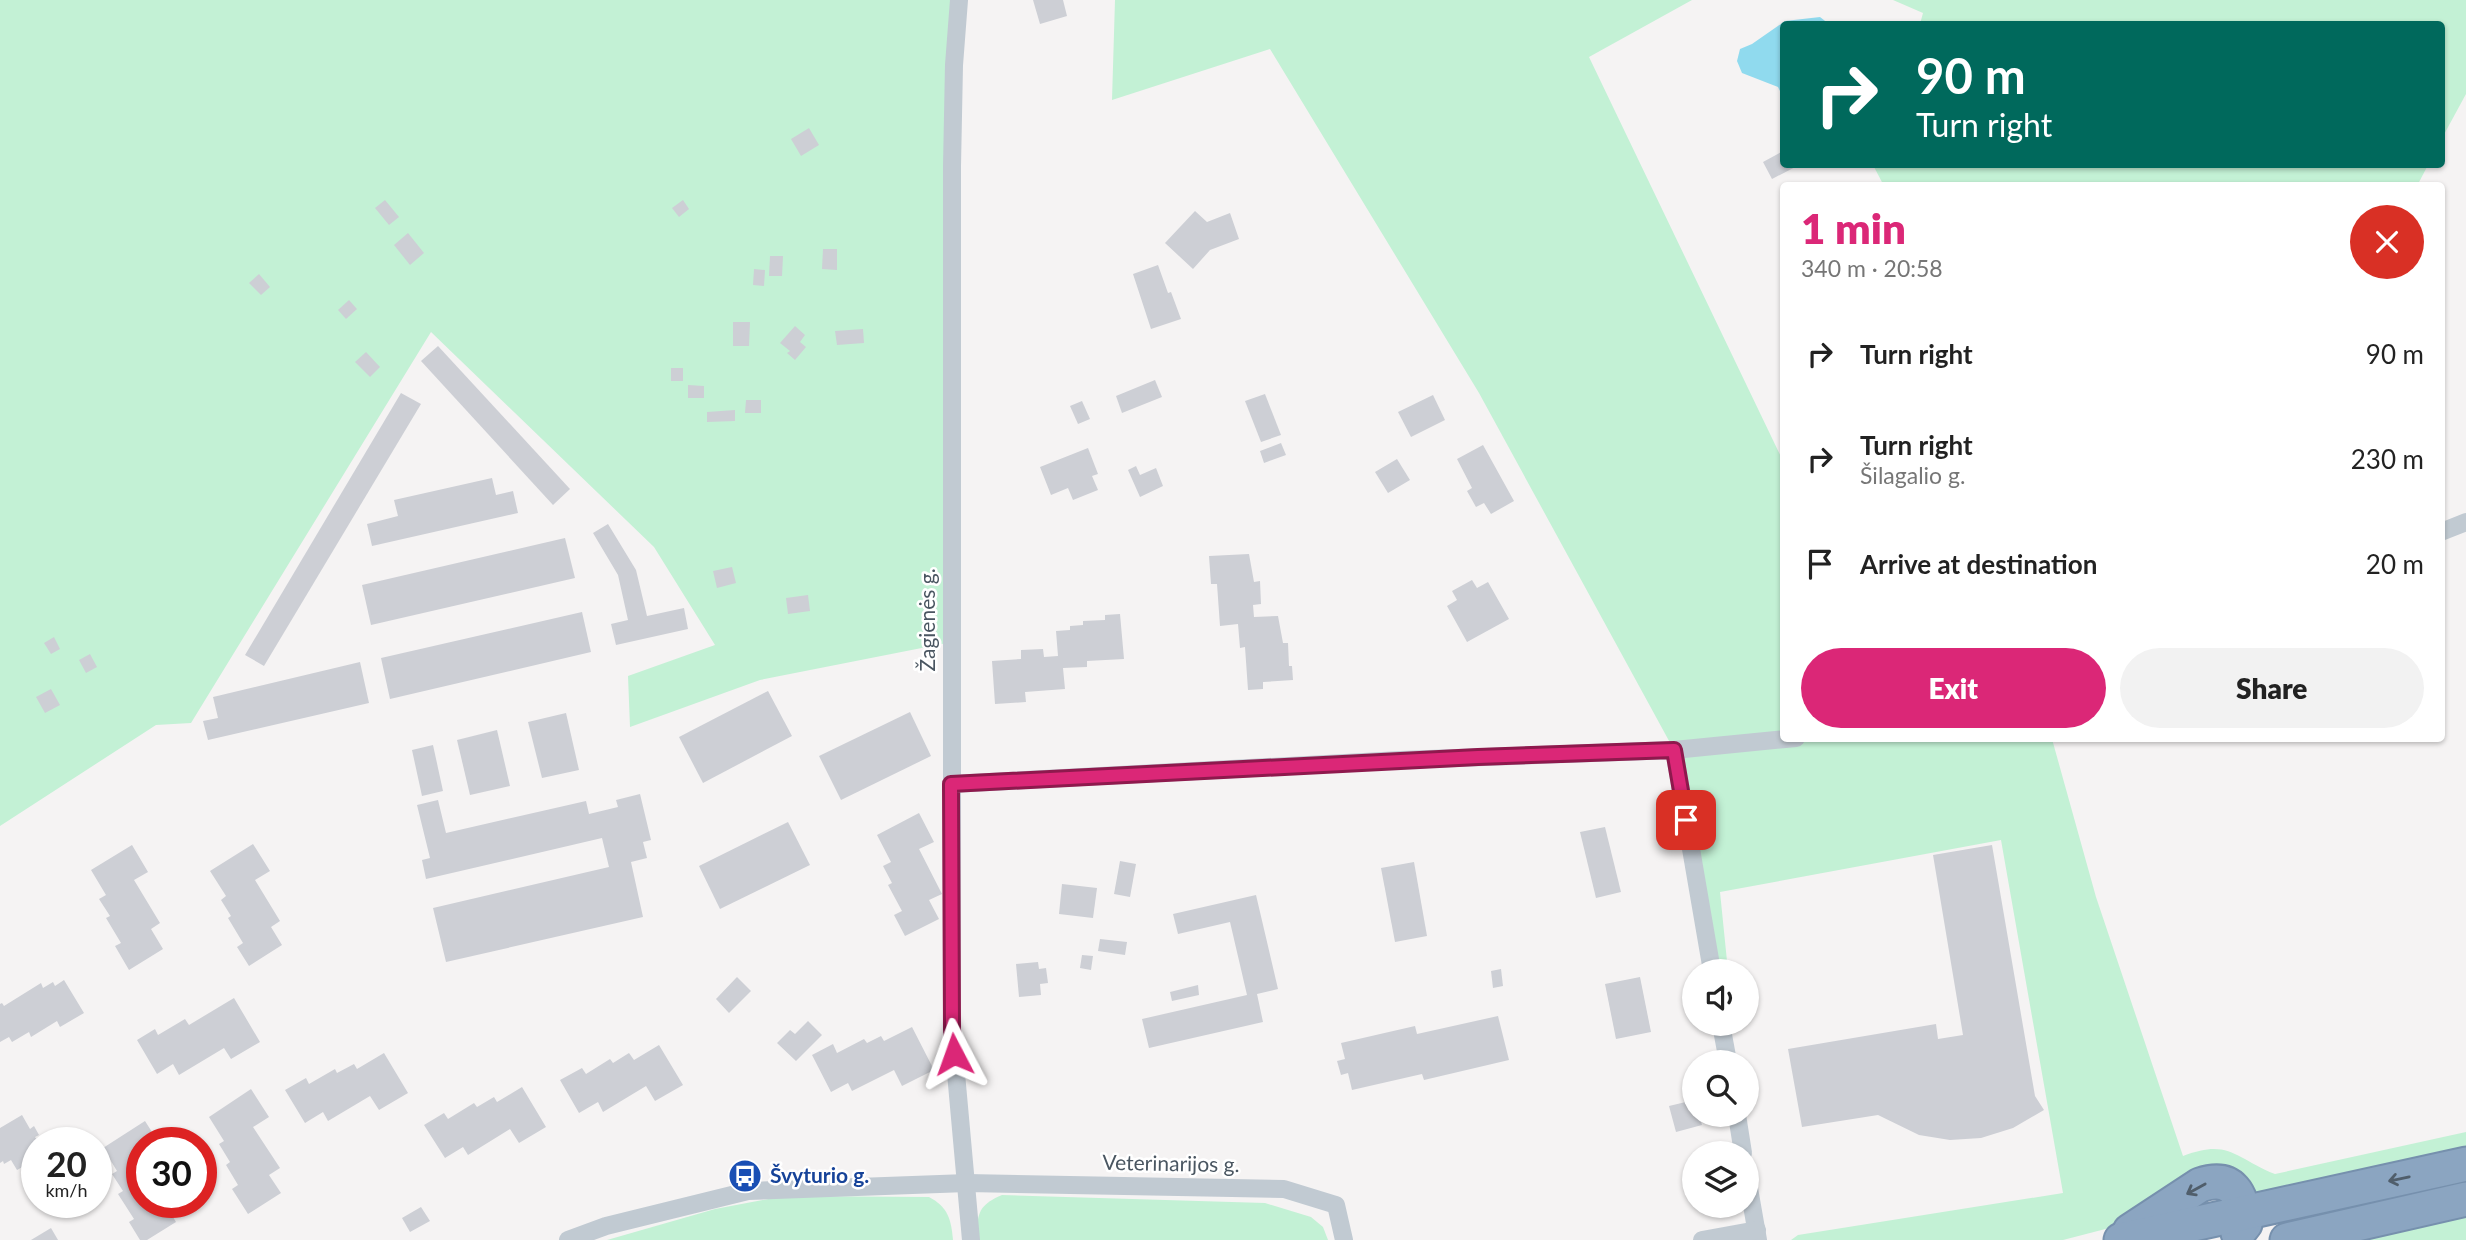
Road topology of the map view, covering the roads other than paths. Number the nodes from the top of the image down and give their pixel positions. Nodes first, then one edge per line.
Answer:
1 (959, 0) edge
2 (2466, 522) edge
3 (2445, 530) edge
4 (1780, 740) edge
5 (1674, 750) junction
6 (951, 784) junction
7 (1710, 959) edge
8 (2466, 1164) edge
9 (967, 1183) junction
10 (2466, 1199) edge
11 (2244, 1213) junction
12 (1757, 1235) edge
13 (568, 1240) edge
14 (971, 1240) edge
15 (1344, 1240) edge
16 (1702, 1240) edge
17 (2116, 1240) edge
18 (2121, 1240) edge
19 (2216, 1240) edge
20 (2287, 1240) edge

1 - 6 street, Žagienės g.
2 - 3 street
4 - 5 street
5 - 6 street
5 - 7 street
6 - 9 street, Žagienės g.
8 -> 11 highway
9 - 13 street
9 - 14 street, Žagienės g.
9 - 15 street, Veterinarijos g.
10 - 20 highway
11 -> 17 highway
11 - 18 highway
11 - 19 highway
12 - 16 street

